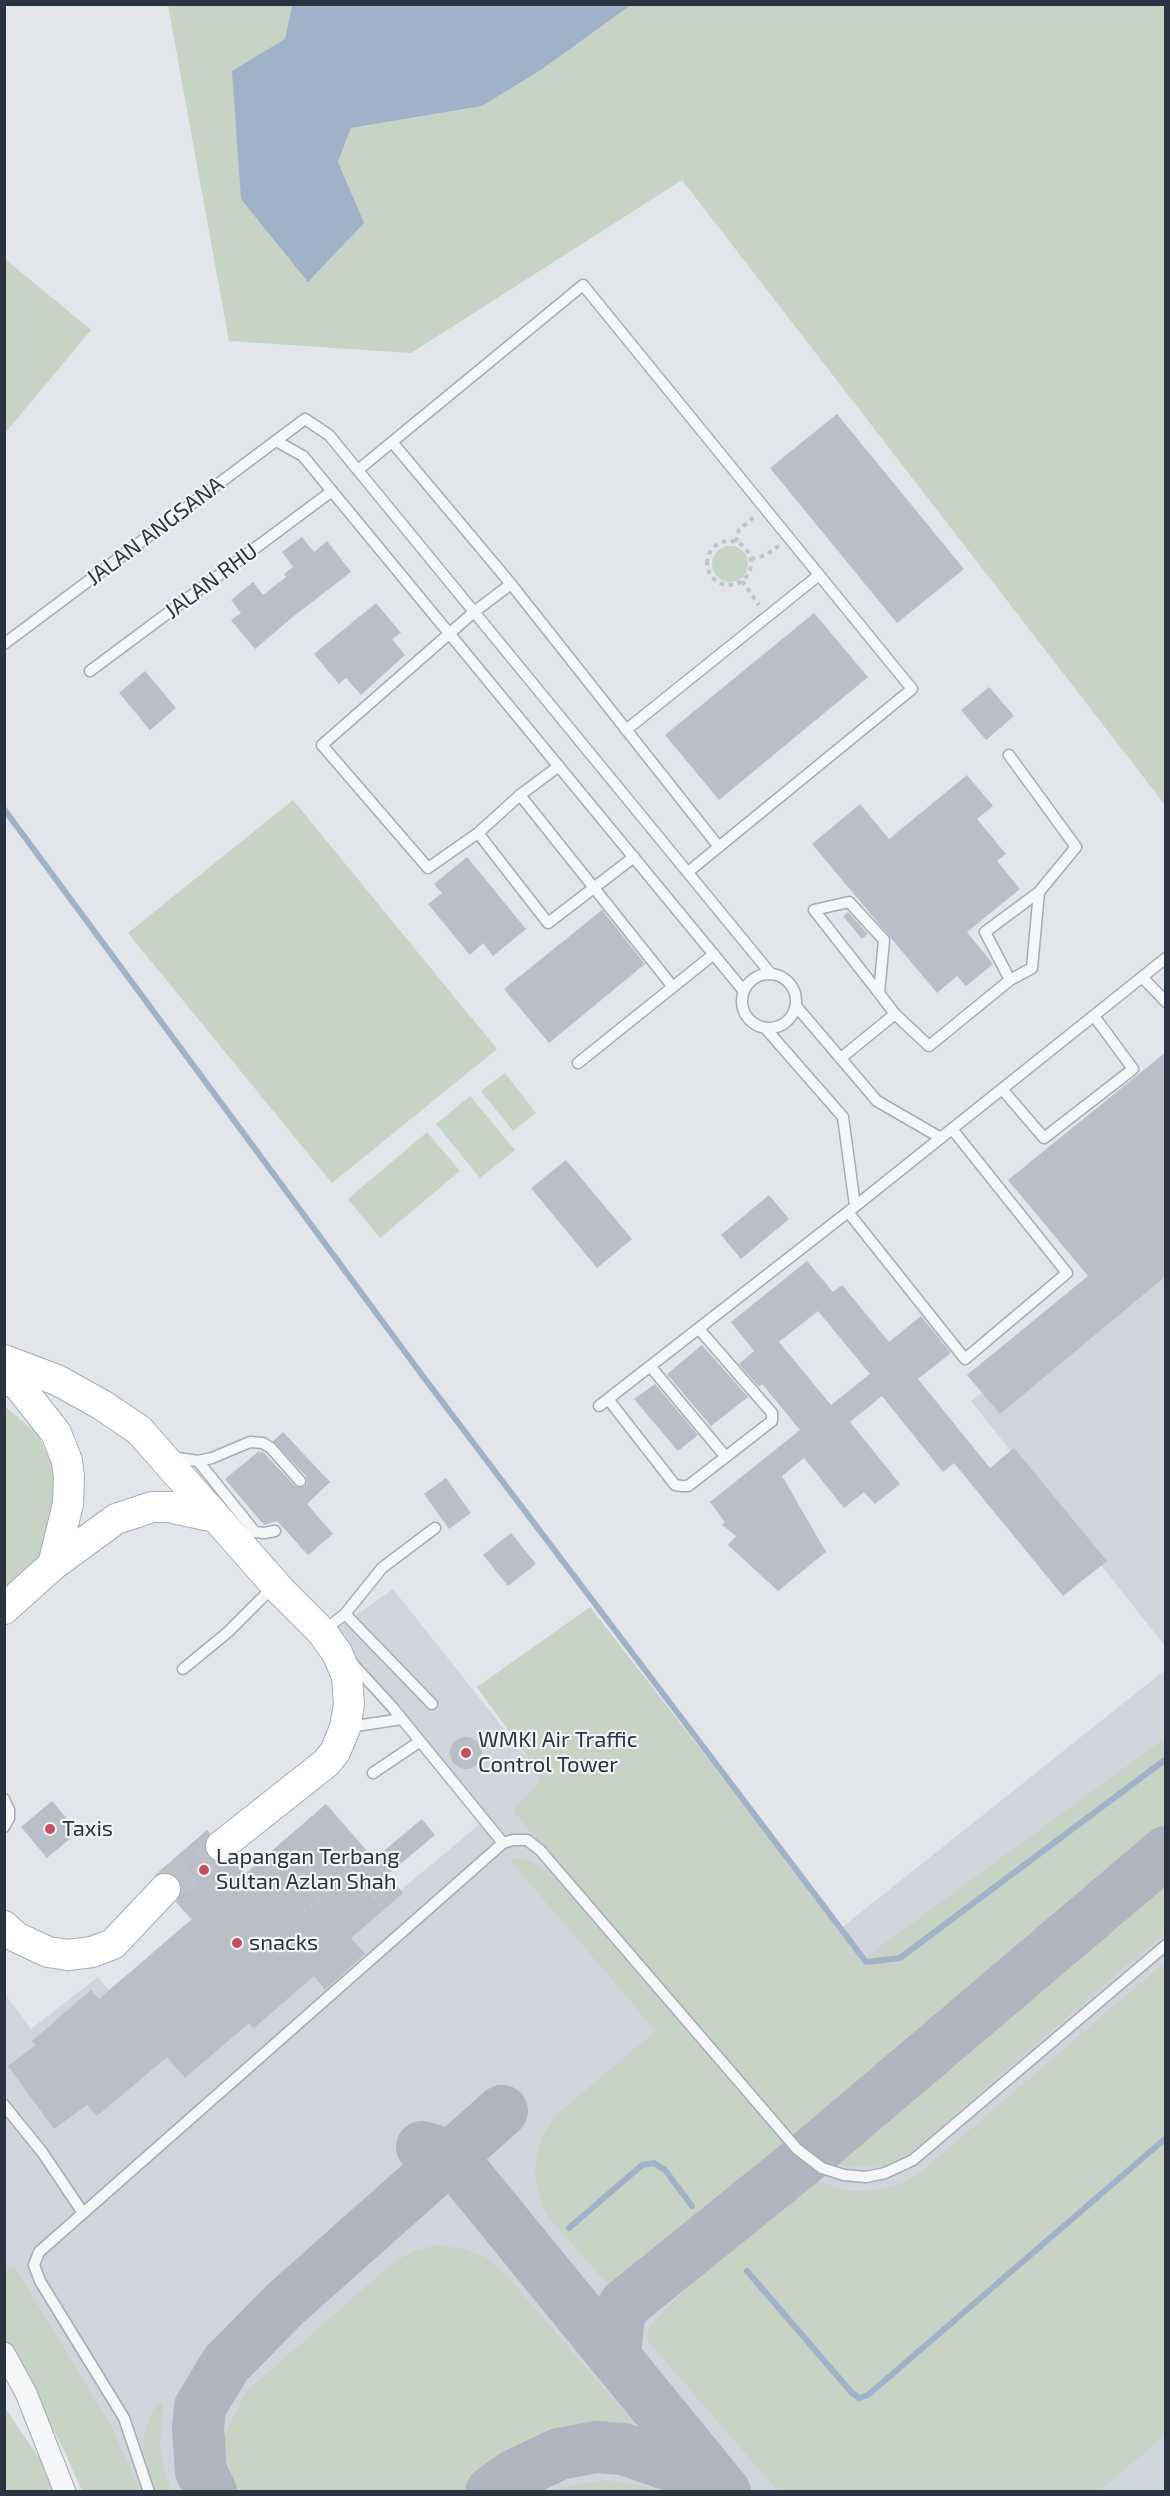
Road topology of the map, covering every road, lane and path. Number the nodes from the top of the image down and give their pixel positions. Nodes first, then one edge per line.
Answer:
1 (276, 441) junction
2 (392, 442) junction
3 (358, 470) junction
4 (332, 491) junction
5 (765, 508) junction
6 (789, 539) junction
7 (736, 542) junction
8 (751, 559) junction
9 (819, 575) junction
10 (742, 581) junction
11 (511, 585) junction
12 (474, 612) junction
13 (767, 617) junction
14 (450, 633) junction
15 (4, 644) edge
16 (90, 671) dead end
17 (626, 730) junction
18 (1009, 754) dead end
19 (559, 766) junction
20 (520, 795) junction
21 (478, 833) junction
22 (719, 847) junction
23 (634, 857) junction
24 (688, 872) junction
25 (595, 888) junction
26 (1040, 892) junction
27 (714, 954) junction
28 (1166, 958) edge
29 (771, 974) junction
30 (1142, 976) junction
31 (1010, 980) junction
32 (673, 987) junction
33 (743, 990) junction
34 (879, 993) junction
35 (1166, 1002) edge
36 (796, 1006) junction
37 (895, 1014) junction
38 (1094, 1016) junction
39 (766, 1029) junction
40 (841, 1058) junction
41 (578, 1063) dead end
42 (1002, 1089) junction
43 (952, 1129) junction
44 (941, 1138) junction
45 (852, 1209) junction
46 (699, 1329) junction
47 (4, 1360) edge
48 (650, 1366) junction
49 (4, 1377) edge
50 (160, 1455) junction
51 (725, 1456) junction
52 (198, 1461) junction
53 (300, 1481) dead end
54 (215, 1517) junction
55 (435, 1528) dead end
56 (275, 1531) dead end
57 (53, 1565) junction
58 (275, 1585) junction
59 (4, 1609) edge
60 (335, 1633) junction
61 (183, 1669) dead end
62 (432, 1704) dead end
63 (402, 1719) junction
64 (345, 1728) junction
65 (419, 1742) junction
66 (373, 1773) dead end
67 (4, 1799) edge
68 (4, 1827) edge
69 (215, 1839) tunnel mouth
70 (503, 1843) junction
71 (378, 1883) dead end
72 (158, 1892) tunnel mouth
73 (369, 1892) junction
74 (362, 1897) dead end
75 (385, 1909) dead end
76 (303, 1913) dead end
77 (4, 1926) edge
78 (1166, 1945) edge
79 (4, 2104) edge
80 (83, 2213) junction
81 (4, 2353) edge
82 (65, 2492) edge
83 (149, 2492) edge

1 - 3 lane, JALAN ANGSANA
1 - 4 lane
1 - 15 lane, JALAN ANGSANA
2 - 3 lane
2 - 5 lane
2 - 11 lane
3 - 12 lane
4 - 14 lane
4 - 16 lane, JALAN RHU
5 - 6 lane
5 - 7 path
6 - 8 path
6 - 9 lane
7 - 8 path
7 - 10 path
8 - 10 path
9 - 13 lane
9 - 22 lane
10 - 13 path
11 - 12 lane
11 - 17 lane
12 - 14 lane
12 - 24 lane
13 - 17 lane
14 - 19 lane
14 - 21 lane
17 - 22 lane
18 - 26 lane
19 - 20 lane
19 - 23 lane
20 - 21 lane
20 - 25 lane
21 - 25 lane
22 - 24 lane
23 - 25 lane
23 - 27 lane
24 - 29 lane
25 - 32 lane
26 - 31 lane
26 - 31 lane
27 - 32 lane
27 - 33 lane
28 - 30 lane
29 - 33 lane
29 - 36 lane
30 - 35 lane
30 - 38 lane
31 - 37 lane
32 - 41 lane
33 - 39 lane
34 - 34 lane
34 - 37 lane
36 - 39 lane
36 - 40 lane
37 - 40 lane
38 - 42 lane
38 - 42 lane
39 - 45 lane
40 - 44 lane
42 - 43 lane
43 - 44 lane
43 - 45 lane
44 - 45 lane
45 - 46 lane
46 - 48 lane
46 - 51 lane
47 - 50 street
48 - 51 lane
48 - 51 lane
49 - 57 street
50 - 52 lane
50 - 54 street
52 - 53 lane
52 - 56 lane
54 - 57 street
54 - 58 street
55 - 60 lane
57 - 59 street
58 - 60 street
58 - 61 lane
60 - 62 lane
60 - 63 lane
60 - 64 street
63 - 64 lane
63 - 65 lane
64 - 69 street
65 - 66 lane
65 - 70 lane
67 - 68 lane
70 - 78 lane
70 - 80 lane
71 - 73 path
72 - 77 street
73 - 74 path
73 - 75 path
73 - 76 path
79 - 80 lane
80 - 83 lane
81 - 82 street

